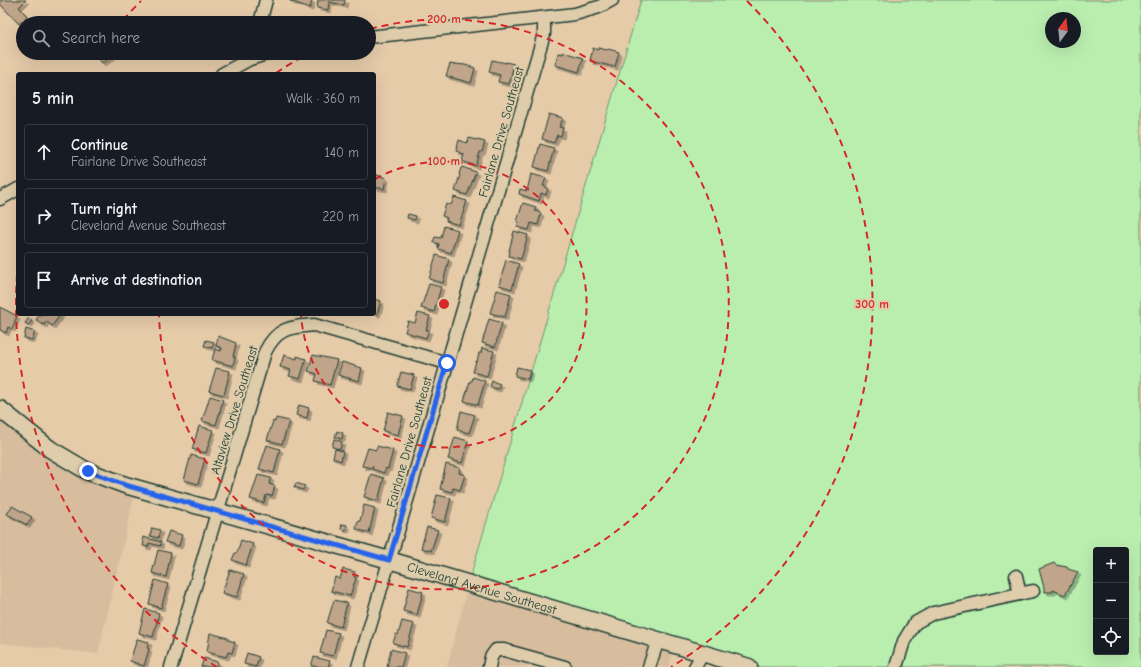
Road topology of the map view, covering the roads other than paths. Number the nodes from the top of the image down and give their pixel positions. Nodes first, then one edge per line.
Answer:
1 (266, 0) edge
2 (612, 0) edge
3 (262, 16) edge
4 (544, 18) junction
5 (376, 36) edge
6 (244, 60) edge
7 (225, 72) edge
8 (16, 190) edge
9 (0, 199) edge
10 (447, 363) junction
11 (0, 409) edge
12 (218, 511) junction
13 (389, 560) junction
14 (1016, 576) dead end
15 (1033, 591) dead end
16 (1020, 594) junction
17 (658, 640) junction
18 (703, 653) junction
19 (171, 667) edge
20 (358, 667) edge
21 (489, 667) edge
22 (565, 667) edge
23 (650, 667) edge
24 (695, 667) edge
25 (749, 667) edge
26 (896, 667) edge

1 - 3 street
2 - 4 street
4 - 5 street
4 - 10 street, Fairlane Drive Southeast
6 - 7 street
8 - 9 street
10 - 12 street, Altaview Drive Southeast
10 - 13 street, Fairlane Drive Southeast
11 - 12 main road, Cleveland Avenue Southeast
12 - 13 main road, Cleveland Avenue Southeast
12 - 19 street, Altaview Drive Southeast
13 - 17 main road, Cleveland Avenue Southeast
13 - 20 street, Fairlane Drive Southeast
14 - 16 street
15 - 16 street
16 - 26 street
17 - 18 main road, Cleveland Avenue Southeast
17 - 23 street
18 - 24 street
18 - 25 main road, Cleveland Avenue Southeast
21 - 22 street

